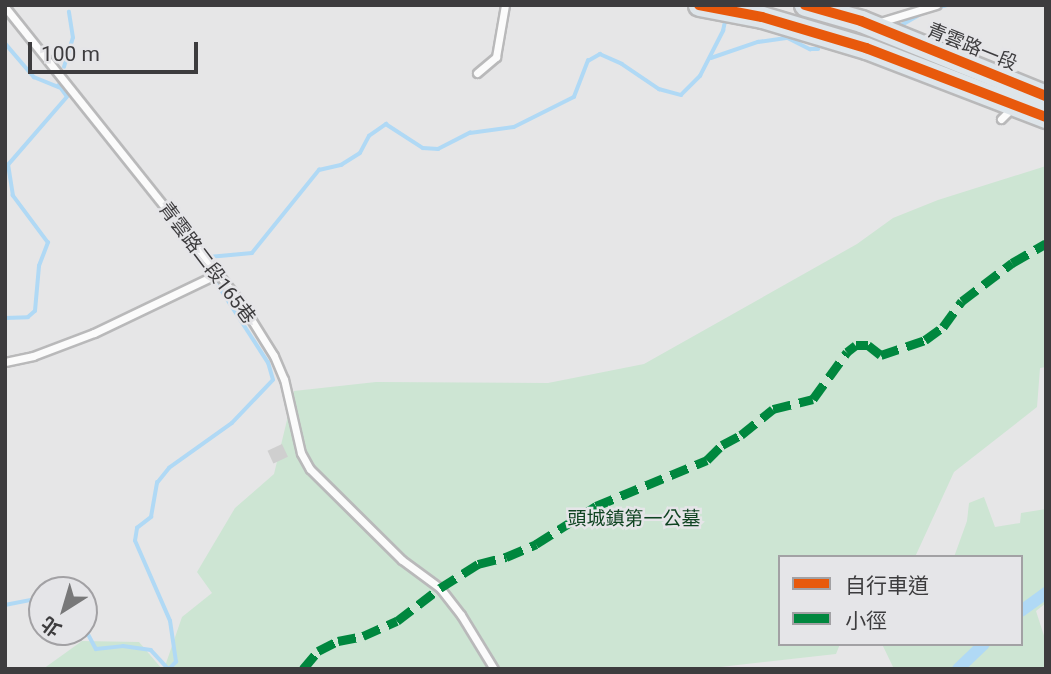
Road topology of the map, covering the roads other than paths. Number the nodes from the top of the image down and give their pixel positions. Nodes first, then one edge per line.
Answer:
1 (505, 5) edge
2 (805, 5) edge
3 (936, 5) edge
4 (707, 6) edge
5 (5, 7) edge
6 (872, 25) junction
7 (477, 74) dead end
8 (1046, 96) edge
9 (1046, 117) edge
10 (217, 274) junction
11 (5, 362) edge
12 (494, 669) edge

1 - 7 lane
2 - 6 main road, 青雲路一段
3 - 6 lane
4 - 9 main road, 青雲路一段
5 - 10 lane, 青雲路二段165巷
6 - 8 main road, 青雲路一段
10 - 11 lane
10 - 12 lane, 青雲路二段165巷

